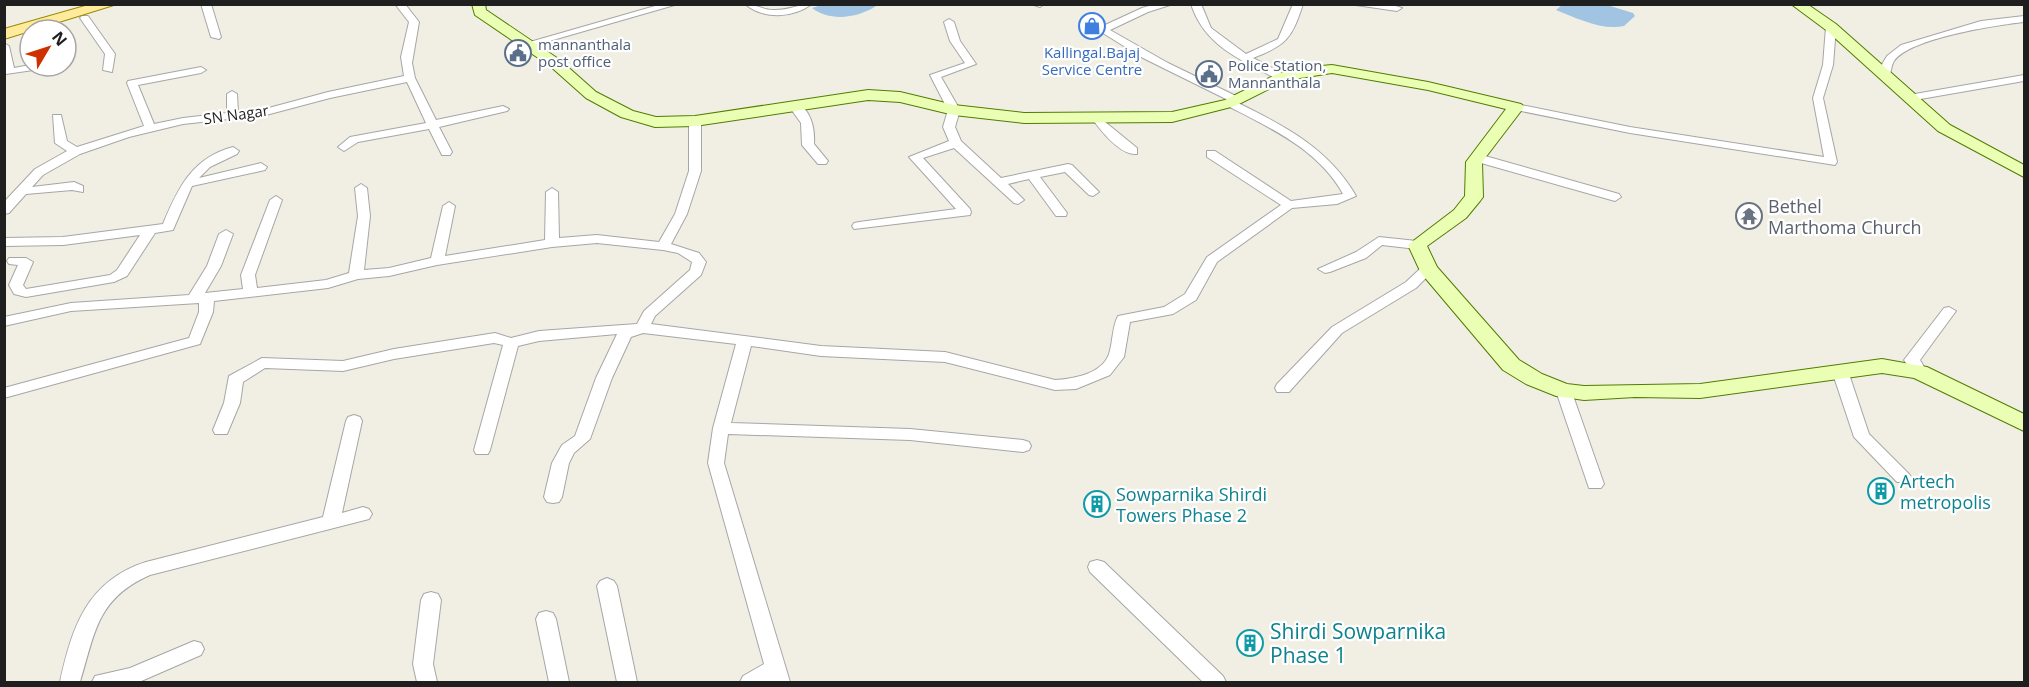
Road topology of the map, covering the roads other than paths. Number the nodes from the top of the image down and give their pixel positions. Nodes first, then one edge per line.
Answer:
1 (110, 4) edge
2 (206, 4) edge
3 (399, 4) edge
4 (478, 4) edge
5 (674, 4) edge
6 (749, 4) edge
7 (808, 4) edge
8 (1168, 4) edge
9 (1196, 4) edge
10 (1298, 4) edge
11 (1353, 4) edge
12 (1797, 4) edge
13 (125, 5) edge
14 (1397, 8) dead end
15 (85, 18) junction
16 (2025, 19) edge
17 (78, 20) edge
18 (949, 22) dead end
19 (1831, 27) junction
20 (4, 36) edge
21 (216, 37) dead end
22 (528, 44) junction
23 (4, 46) edge
24 (1245, 58) junction
25 (18, 70) edge
26 (108, 70) dead end
27 (201, 70) dead end
28 (1884, 76) junction
29 (1282, 77) junction
30 (410, 78) junction
31 (2025, 78) edge
32 (232, 94) dead end
33 (1909, 98) junction
34 (1233, 101) junction
35 (794, 105) junction
36 (1516, 107) junction
37 (503, 109) dead end
38 (954, 110) junction
39 (233, 116) junction
40 (57, 117) dead end
41 (1099, 120) junction
42 (695, 121) junction
43 (432, 126) junction
44 (150, 127) junction
45 (956, 143) junction
46 (345, 147) dead end
47 (76, 151) junction
48 (232, 151) dead end
49 (1133, 151) dead end
50 (446, 152) dead end
51 (1211, 154) dead end
52 (1478, 158) junction
53 (822, 160) dead end
54 (261, 167) dead end
55 (2025, 172) edge
56 (1033, 176) junction
57 (998, 182) junction
58 (187, 184) junction
59 (361, 188) dead end
60 (22, 189) junction
61 (79, 189) dead end
62 (552, 192) dead end
63 (1093, 192) dead end
64 (1615, 198) dead end
65 (276, 200) dead end
66 (1018, 200) dead end
67 (1289, 205) junction
68 (449, 206) dead end
69 (4, 210) edge
70 (1061, 213) dead end
71 (859, 226) dead end
72 (150, 230) junction
73 (226, 234) dead end
74 (4, 242) edge
75 (552, 243) junction
76 (1417, 245) junction
77 (663, 246) junction
78 (14, 261) dead end
79 (437, 261) junction
80 (1428, 268) junction
81 (1325, 269) dead end
82 (356, 275) junction
83 (250, 292) junction
84 (201, 298) junction
85 (1949, 311) dead end
86 (4, 322) edge
87 (642, 328) junction
88 (745, 340) junction
89 (511, 343) junction
90 (1840, 371) junction
91 (1919, 372) junction
92 (1283, 388) dead end
93 (1564, 391) junction
94 (4, 393) edge
95 (354, 421) dead end
96 (2025, 423) edge
97 (721, 428) junction
98 (221, 430) dead end
99 (1023, 446) dead end
100 (483, 450) dead end
101 (1903, 478) dead end
102 (1595, 484) dead end
103 (553, 497) dead end
104 (363, 514) dead end
105 (331, 522) junction
106 (1097, 567) dead end
107 (607, 586) dead end
108 (431, 600) dead end
109 (546, 619) dead end
110 (194, 650) dead end
111 (778, 675) edge
112 (70, 682) edge
113 (102, 682) edge
114 (427, 682) edge
115 (559, 682) edge
116 (627, 682) edge
117 (750, 682) edge
118 (1216, 682) edge

1 - 20 main road
2 - 21 street
3 - 30 street
4 - 22 main road
5 - 22 street
6 - 7 street
8 - 34 street
9 - 24 street
10 - 24 street
11 - 14 street
12 - 19 main road
13 - 15 main road
15 - 17 main road
15 - 26 street
16 - 28 street
18 - 38 street
19 - 28 main road
19 - 36 street
22 - 42 main road
23 - 25 street
24 - 29 street
27 - 44 street
28 - 33 main road
29 - 34 main road
29 - 36 main road
30 - 39 street, SN Nagar
30 - 43 street
31 - 33 street
32 - 39 street
33 - 55 main road
34 - 41 main road
34 - 67 street
35 - 38 main road
35 - 42 main road
35 - 53 street
36 - 52 main road
37 - 43 street
38 - 41 main road
38 - 45 street
39 - 44 street, SN Nagar
40 - 47 street
41 - 49 street
42 - 77 street
43 - 46 street
43 - 50 street
44 - 47 street, SN Nagar
45 - 57 street
45 - 71 street
47 - 60 street, SN Nagar
48 - 58 street
51 - 67 street
52 - 64 street
52 - 76 main road
54 - 58 street
56 - 57 street
56 - 63 street
56 - 70 street
57 - 66 street
58 - 72 street
59 - 82 street
60 - 61 street
60 - 69 street, SN Nagar
62 - 75 street
65 - 83 street
67 - 88 street
68 - 79 street
72 - 74 street
72 - 78 street
73 - 84 street
75 - 77 street
75 - 79 street
76 - 80 main road
76 - 81 street
77 - 87 street
79 - 82 street
80 - 92 street
80 - 93 main road
82 - 83 street
83 - 84 street
84 - 86 street
84 - 94 street
85 - 91 street
87 - 88 street
87 - 89 street
87 - 103 street
88 - 97 street
89 - 98 street
89 - 100 street
90 - 91 main road
90 - 93 main road
90 - 101 street
91 - 96 main road
93 - 102 street
95 - 105 street
97 - 99 street
97 - 111 street
104 - 105 street
105 - 112 street
106 - 118 street
107 - 116 street
108 - 114 street
109 - 115 street
110 - 113 street
111 - 117 street

